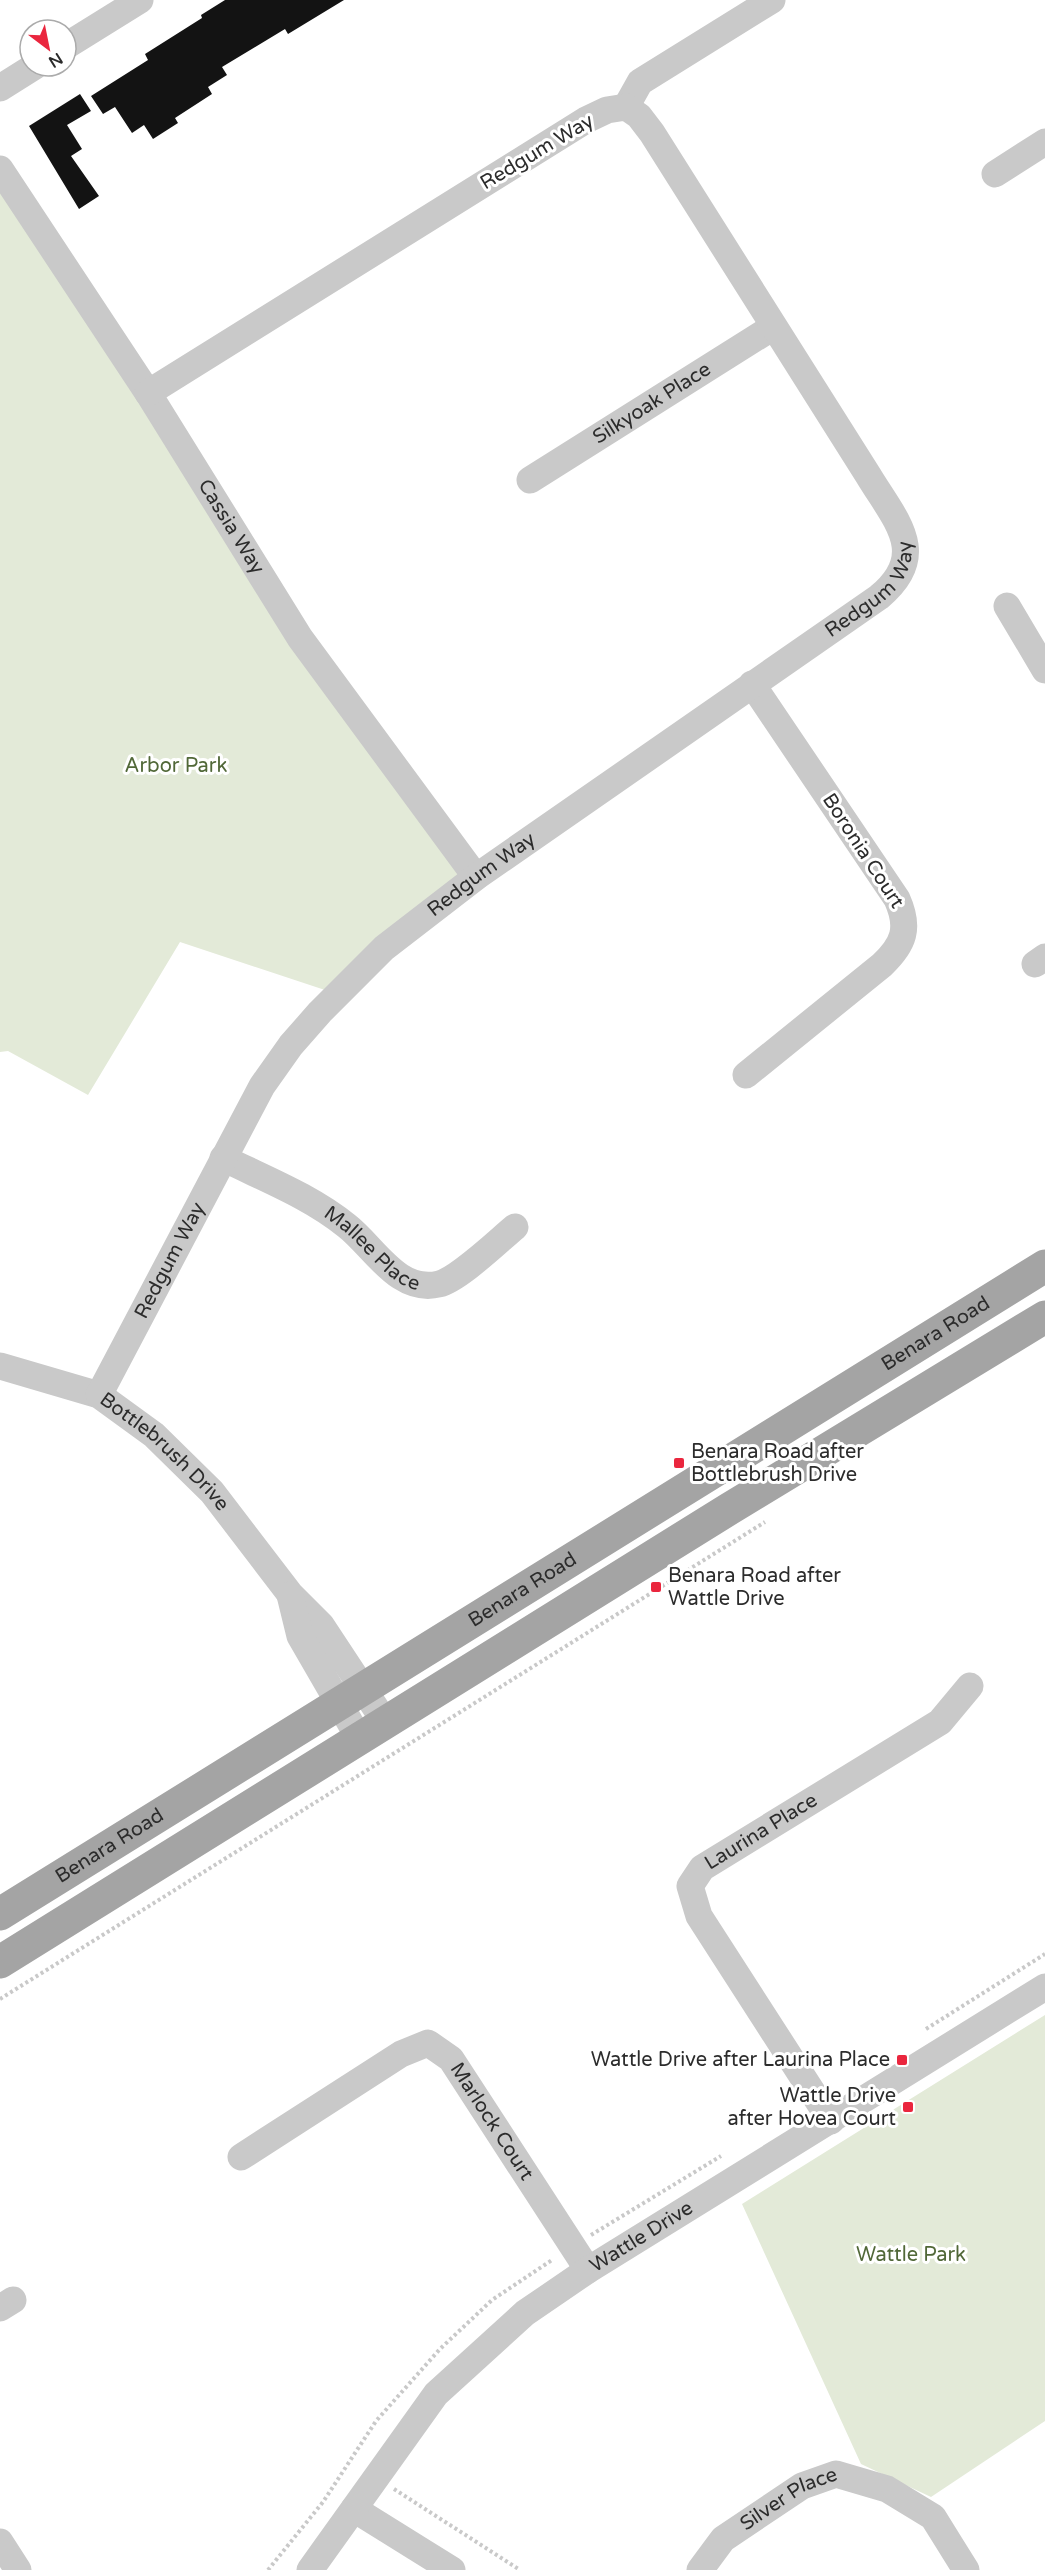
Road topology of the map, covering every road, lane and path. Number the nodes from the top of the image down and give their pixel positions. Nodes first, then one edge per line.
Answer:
1 (140, 0) edge
2 (772, 0) edge
3 (78, 39) edge
4 (18, 77) edge
5 (0, 88) edge
6 (626, 107) junction
7 (1045, 142) edge
8 (0, 169) edge
9 (995, 174) dead end
10 (773, 327) junction
11 (148, 393) junction
12 (530, 480) dead end
13 (1007, 606) dead end
14 (1042, 654) edge
15 (752, 684) junction
16 (476, 877) junction
17 (746, 1075) dead end
18 (223, 1158) junction
19 (516, 1227) dead end
20 (1045, 1266) edge
21 (1045, 1317) edge
22 (0, 1366) edge
23 (99, 1395) junction
24 (707, 1476) junction
25 (729, 1509) junction
26 (775, 1516) dead end
27 (970, 1686) dead end
28 (352, 1697) junction
29 (372, 1730) junction
30 (0, 1914) edge
31 (0, 1962) edge
32 (1045, 1986) edge
33 (0, 1999) edge
34 (831, 2121) junction
35 (241, 2157) dead end
36 (588, 2270) junction
37 (376, 2478) junction
38 (354, 2509) junction
39 (0, 2542) edge
40 (18, 2570) edge
41 (310, 2570) edge
42 (452, 2570) edge
43 (520, 2570) edge
44 (700, 2570) edge
45 (966, 2570) edge

1 - 3 street
2 - 6 street
4 - 5 street
6 - 10 street, Redgum Way
6 - 11 street, Redgum Way
7 - 9 street
8 - 11 street, Cassia Way
10 - 12 street, Silkyoak Place
10 - 15 street, Redgum Way
11 - 16 street, Cassia Way
13 - 14 street
15 - 16 street, Redgum Way
15 - 17 street, Boronia Court
16 - 18 street, Redgum Way
18 - 19 street, Mallee Place
18 - 23 street, Redgum Way
20 - 24 main road, Benara Road
21 - 25 main road, Benara Road
22 - 23 street, Bottlebrush Drive
23 - 28 street, Bottlebrush Drive
24 - 25 main road
24 - 28 main road, Benara Road
25 - 29 main road, Benara Road
26 - 33 path
27 - 34 street, Laurina Place
28 - 29 street, Bottlebrush Drive
28 - 30 main road, Benara Road
29 - 31 main road, Benara Road
32 - 34 street, Wattle Drive
34 - 36 street, Wattle Drive
35 - 36 street, Marlock Court
36 - 37 street, Wattle Drive
37 - 38 street, Wattle Drive
37 - 43 path
38 - 41 street, Wattle Drive
38 - 42 street
39 - 40 street
44 - 45 street, Silver Place

